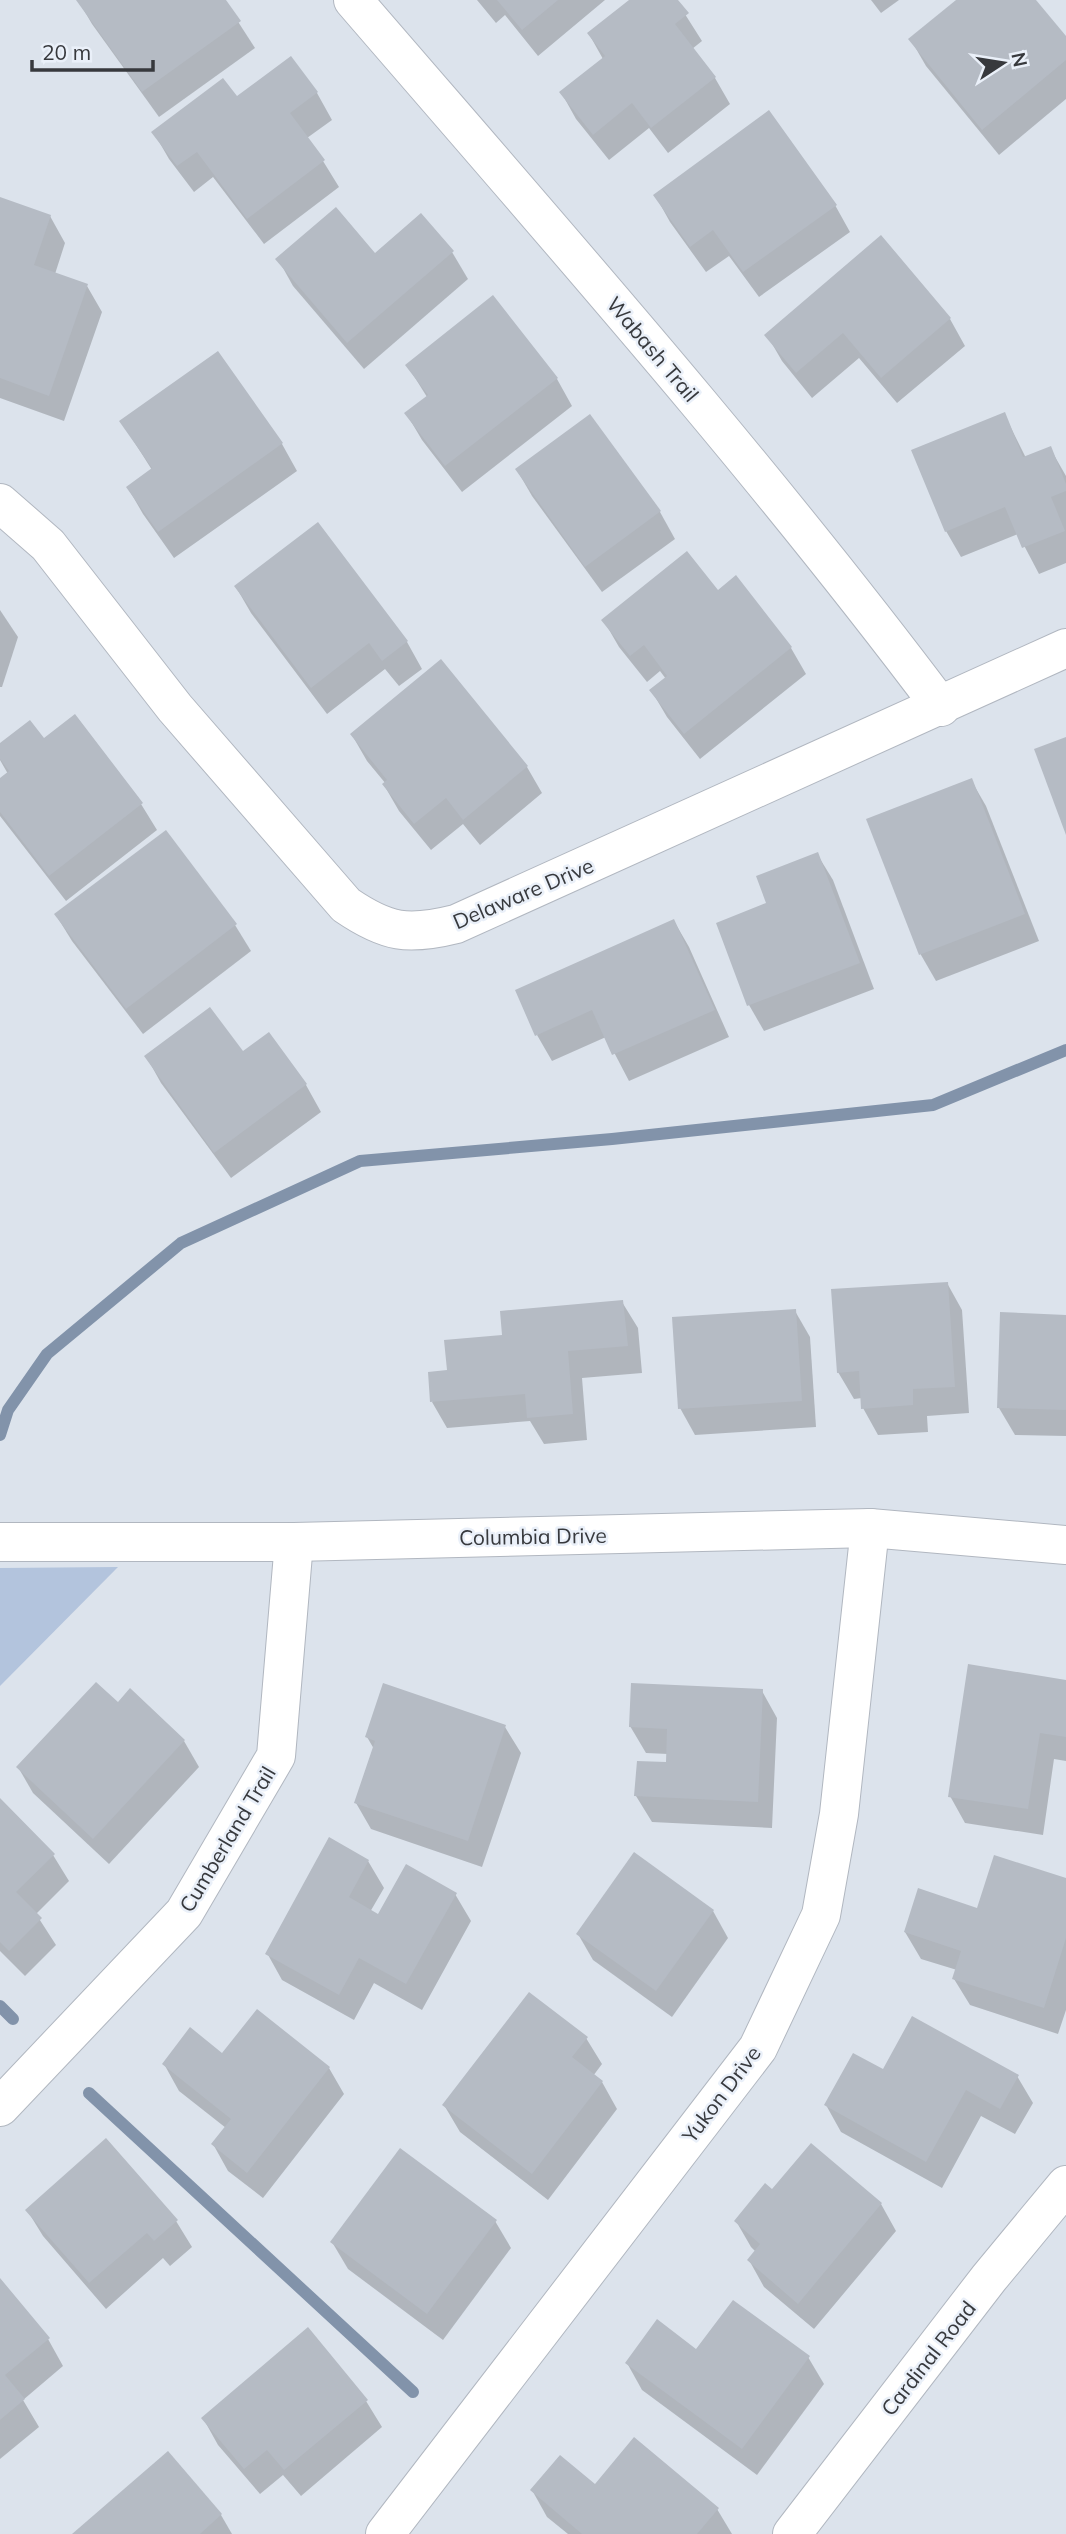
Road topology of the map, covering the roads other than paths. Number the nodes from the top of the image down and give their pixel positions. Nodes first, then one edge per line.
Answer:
1 (353, 0) edge
2 (0, 503) edge
3 (1066, 648) edge
4 (941, 707) junction
5 (870, 1528) junction
6 (0, 1542) edge
7 (294, 1542) junction
8 (1066, 1545) edge
9 (0, 2107) edge
10 (1066, 2185) edge
11 (385, 2534) edge
12 (792, 2534) edge

1 - 4 street, Wabash Trail
2 - 4 street, Delaware Drive
3 - 4 street, Delaware Drive
5 - 7 street, Columbia Drive
5 - 8 street, Columbia Drive
5 - 11 street, Yukon Drive
6 - 7 street, Columbia Drive
7 - 9 street, Cumberland Trail
10 - 12 street, Cardinal Road

